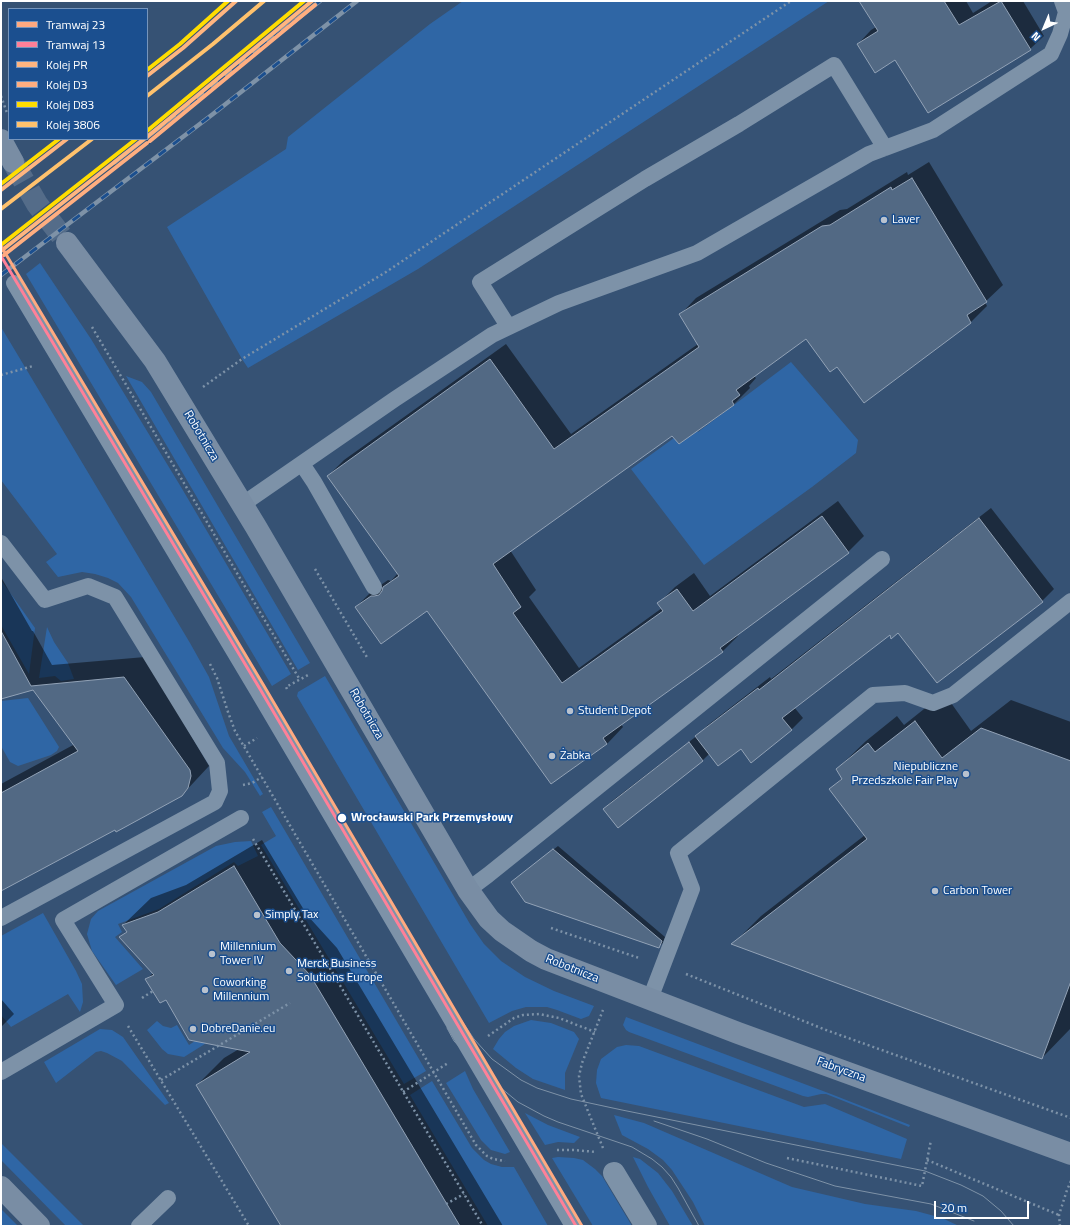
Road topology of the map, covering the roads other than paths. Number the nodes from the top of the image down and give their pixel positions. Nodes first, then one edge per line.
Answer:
1 (1062, 1) edge
2 (1, 140) edge
3 (885, 148) junction
4 (13, 162) tunnel mouth
5 (67, 243) tunnel mouth
6 (14, 283) dead end
7 (508, 326) junction
8 (302, 464) junction
9 (243, 504) junction
10 (1, 543) edge
11 (882, 559) dead end
12 (374, 587) dead end
13 (1071, 602) edge
14 (241, 818) road end
15 (468, 890) junction
16 (1, 918) edge
17 (613, 985) joint
18 (650, 1000) junction
19 (1, 1072) edge
20 (1071, 1154) edge
21 (614, 1173) dead end
22 (1, 1187) edge
23 (168, 1198) dead end
24 (39, 1226) edge
25 (139, 1226) edge
26 (573, 1226) edge
27 (646, 1226) edge

1 - 3 lane
2 - 4 street
3 - 7 lane
3 - 7 lane
5 - 9 street, Robotnicza
6 - 26 lane
7 - 8 lane
8 - 9 lane
8 - 12 lane
9 - 15 street, Robotnicza
10 - 16 lane
11 - 15 lane
13 - 18 lane
14 - 19 lane
15 - 17 street, Robotnicza
17 - 18 street, Fabryczna
18 - 20 street, Fabryczna
21 - 27 street
22 - 24 street
23 - 25 lane

